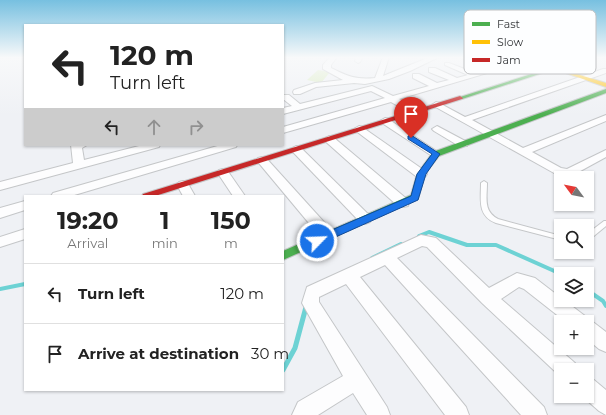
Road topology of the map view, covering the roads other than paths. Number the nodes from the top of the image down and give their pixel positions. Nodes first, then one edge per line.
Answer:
1 (345, 76) edge
2 (384, 76) edge
3 (416, 76) dead end
4 (447, 76) edge
5 (468, 76) edge
6 (529, 76) edge
7 (581, 76) edge
8 (591, 76) edge
9 (586, 78) junction
10 (378, 79) joint
11 (456, 80) junction
12 (356, 81) junction
13 (400, 85) dead end
14 (606, 85) edge
15 (436, 86) junction
16 (606, 91) edge
17 (297, 92) dead end
18 (314, 92) dead end
19 (414, 92) junction
20 (286, 97) dead end
21 (391, 98) junction
22 (326, 100) junction
23 (436, 105) junction
24 (299, 107) junction
25 (284, 111) edge
26 (416, 112) junction
27 (606, 118) edge
28 (464, 120) junction
29 (385, 121) junction
30 (359, 129) junction
31 (437, 129) dead end
32 (284, 130) edge
33 (490, 134) junction
34 (329, 139) junction
35 (463, 144) junction
36 (76, 146) edge
37 (151, 146) edge
38 (229, 146) edge
39 (296, 149) junction
40 (523, 152) junction
41 (606, 153) edge
42 (436, 154) junction
43 (262, 160) junction
44 (79, 165) junction
45 (223, 172) junction
46 (422, 174) junction
47 (484, 183) dead end
48 (183, 184) junction
49 (0, 186) edge
50 (60, 195) edge
51 (149, 195) edge
52 (188, 195) edge
53 (239, 195) edge
54 (403, 203) junction
55 (24, 205) edge
56 (0, 213) edge
57 (365, 219) junction
58 (606, 223) edge
59 (594, 232) edge
60 (24, 234) edge
61 (328, 236) junction
62 (554, 236) edge
63 (0, 242) edge
64 (284, 256) edge
65 (386, 256) junction
66 (349, 275) junction
67 (488, 298) junction
68 (570, 315) edge
69 (594, 334) edge
70 (606, 343) edge
71 (560, 363) edge
72 (356, 380) junction
73 (594, 393) edge
74 (606, 404) edge
75 (303, 415) edge
76 (379, 415) edge
77 (458, 415) edge
78 (536, 415) edge

1 - 12 street
2 - 10 street
3 - 15 street
4 - 11 street
5 - 11 street
6 - 23 street
7 - 9 street
8 - 9 street
9 - 14 street
9 - 28 street
10 - 12 street
11 - 15 street
12 - 17 street
13 - 19 street
15 - 19 street
16 - 33 street
18 - 22 street
19 - 21 street
20 - 24 street
21 - 22 street
21 - 26 street
21 - 32 street
22 - 24 street
23 - 26 street
23 - 28 street
24 - 25 street
26 - 29 street
27 - 40 street
28 - 33 street
29 - 30 street
29 - 42 street
30 - 34 street
30 - 46 street
31 - 35 street
33 - 35 street
33 - 40 street
34 - 39 street
34 - 54 street
35 - 42 street
36 - 44 street
37 - 44 street
38 - 50 street
39 - 43 street
39 - 57 street
40 - 41 street
42 - 46 street
43 - 45 street
43 - 61 street
44 - 49 street
45 - 48 street
45 - 53 street
46 - 54 street
47 - 62 lane
48 - 51 street
48 - 52 street
54 - 57 street
55 - 56 street
57 - 61 street
58 - 59 lane
60 - 63 street
61 - 64 street
65 - 66 street
65 - 67 street
65 - 78 street
66 - 72 street
66 - 77 street
67 - 68 street
67 - 71 street
69 - 70 street
72 - 75 street
72 - 76 street
73 - 74 street

